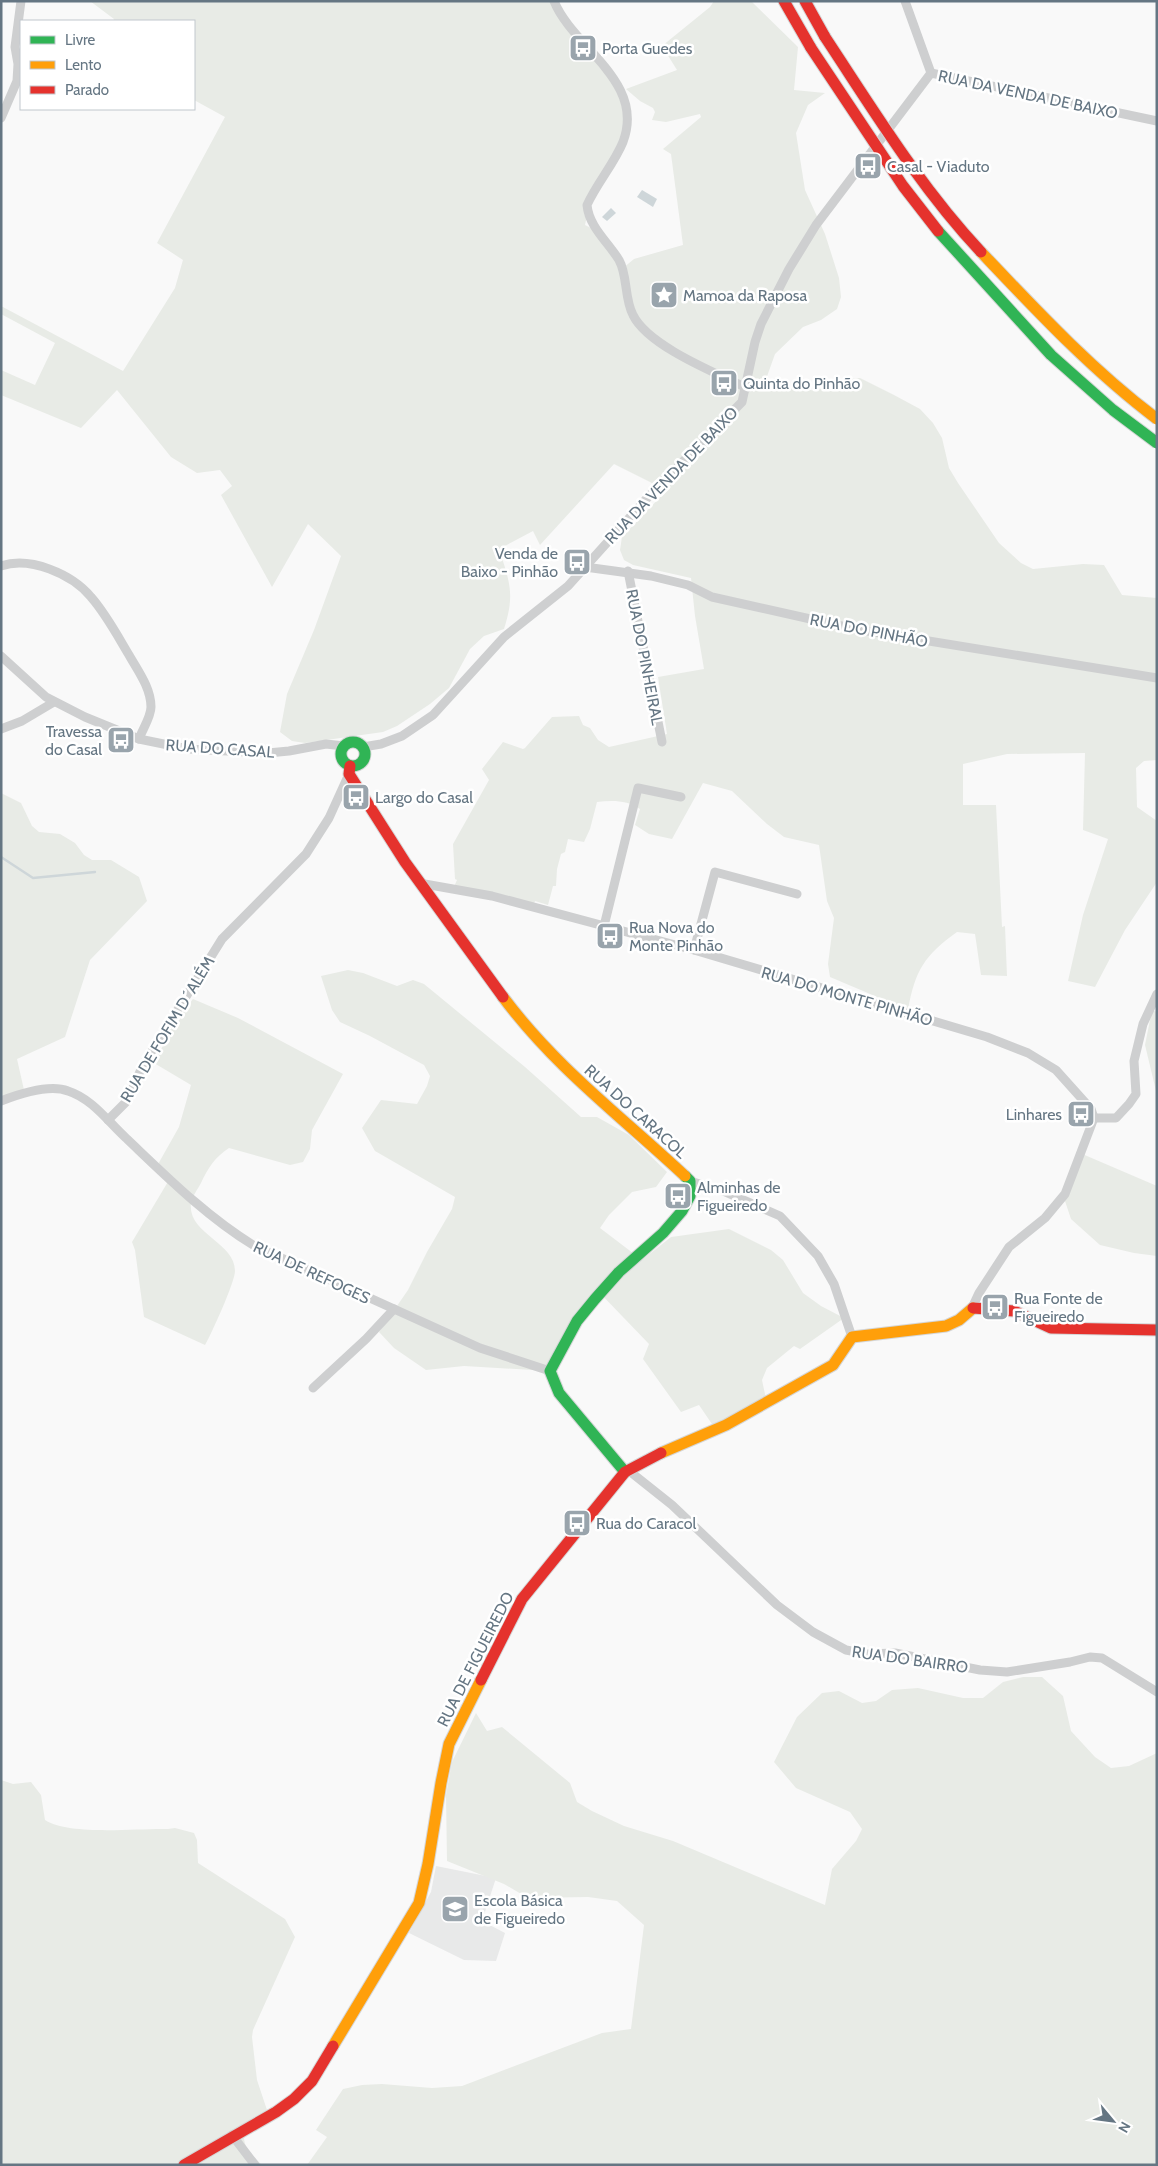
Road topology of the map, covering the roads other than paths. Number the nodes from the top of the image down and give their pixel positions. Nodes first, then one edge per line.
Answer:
1 (21, 1) edge
2 (554, 1) edge
3 (784, 1) edge
4 (805, 1) edge
5 (905, 1) edge
6 (931, 73) junction
7 (1, 118) edge
8 (1157, 122) edge
9 (747, 388) junction
10 (1157, 419) edge
11 (1157, 443) edge
12 (1, 566) edge
13 (585, 567) junction
14 (628, 571) junction
15 (1, 656) edge
16 (1157, 678) edge
17 (54, 702) junction
18 (1, 729) edge
19 (138, 739) junction
20 (662, 742) dead end
21 (344, 746) junction
22 (364, 747) junction
23 (349, 770) junction
24 (681, 797) dead end
25 (419, 883) junction
26 (797, 894) dead end
27 (604, 926) junction
28 (694, 950) junction
29 (1157, 994) edge
30 (1, 1101) edge
31 (1094, 1118) junction
32 (108, 1120) junction
33 (690, 1181) junction
34 (972, 1308) junction
35 (394, 1309) junction
36 (1157, 1330) edge
37 (852, 1338) junction
38 (550, 1371) junction
39 (313, 1388) dead end
40 (627, 1471) junction
41 (1157, 1692) edge
42 (232, 2135) junction
43 (184, 2165) edge
44 (255, 2165) edge

1 - 7 street
2 - 9 street
3 - 11 main road, bridge
4 - 10 main road, bridge
5 - 6 street
6 - 8 street, RUA DA VENDA DE BAIXO
6 - 9 street, RUA DA VENDA DE BAIXO
9 - 13 street, RUA DA VENDA DE BAIXO
12 - 19 street
13 - 14 street, RUA DO PINHÃO
13 - 22 street, RUA DA VENDA DE BAIXO
14 - 16 street, RUA DO PINHÃO
14 - 20 street, RUA DO PINHEIRAL
15 - 17 street, RUA DO CASAL
17 - 18 street
17 - 19 street, RUA DO CASAL
19 - 21 street, RUA DO CASAL
21 - 22 main road
21 - 23 main road
22 - 23 main road
23 - 25 main road, RUA DO CARACOL
23 - 32 street, RUA DE FOFIM D´ALÉM
24 - 27 street
25 - 27 street, RUA DO MONTE PINHÃO
25 - 33 main road, RUA DO CARACOL
26 - 28 street
27 - 28 street, RUA DO MONTE PINHÃO
28 - 31 street, RUA DO MONTE PINHÃO
29 - 31 street
30 - 32 street, RUA DE FOFIM D´ALÉM
31 - 34 street
32 - 35 street, RUA DE REFOGES
33 - 37 street
33 - 38 main road, RUA DO CARACOL
34 - 36 main road
34 - 37 main road
35 - 38 street, RUA DE REFOGES
35 - 39 street
37 - 40 main road, RUA DE FIGUEIREDO
38 - 40 main road
40 - 41 street, RUA DO BAIRRO
40 - 42 main road, RUA DE FIGUEIREDO
42 - 43 main road, RUA DE FIGUEIREDO
42 - 44 street

